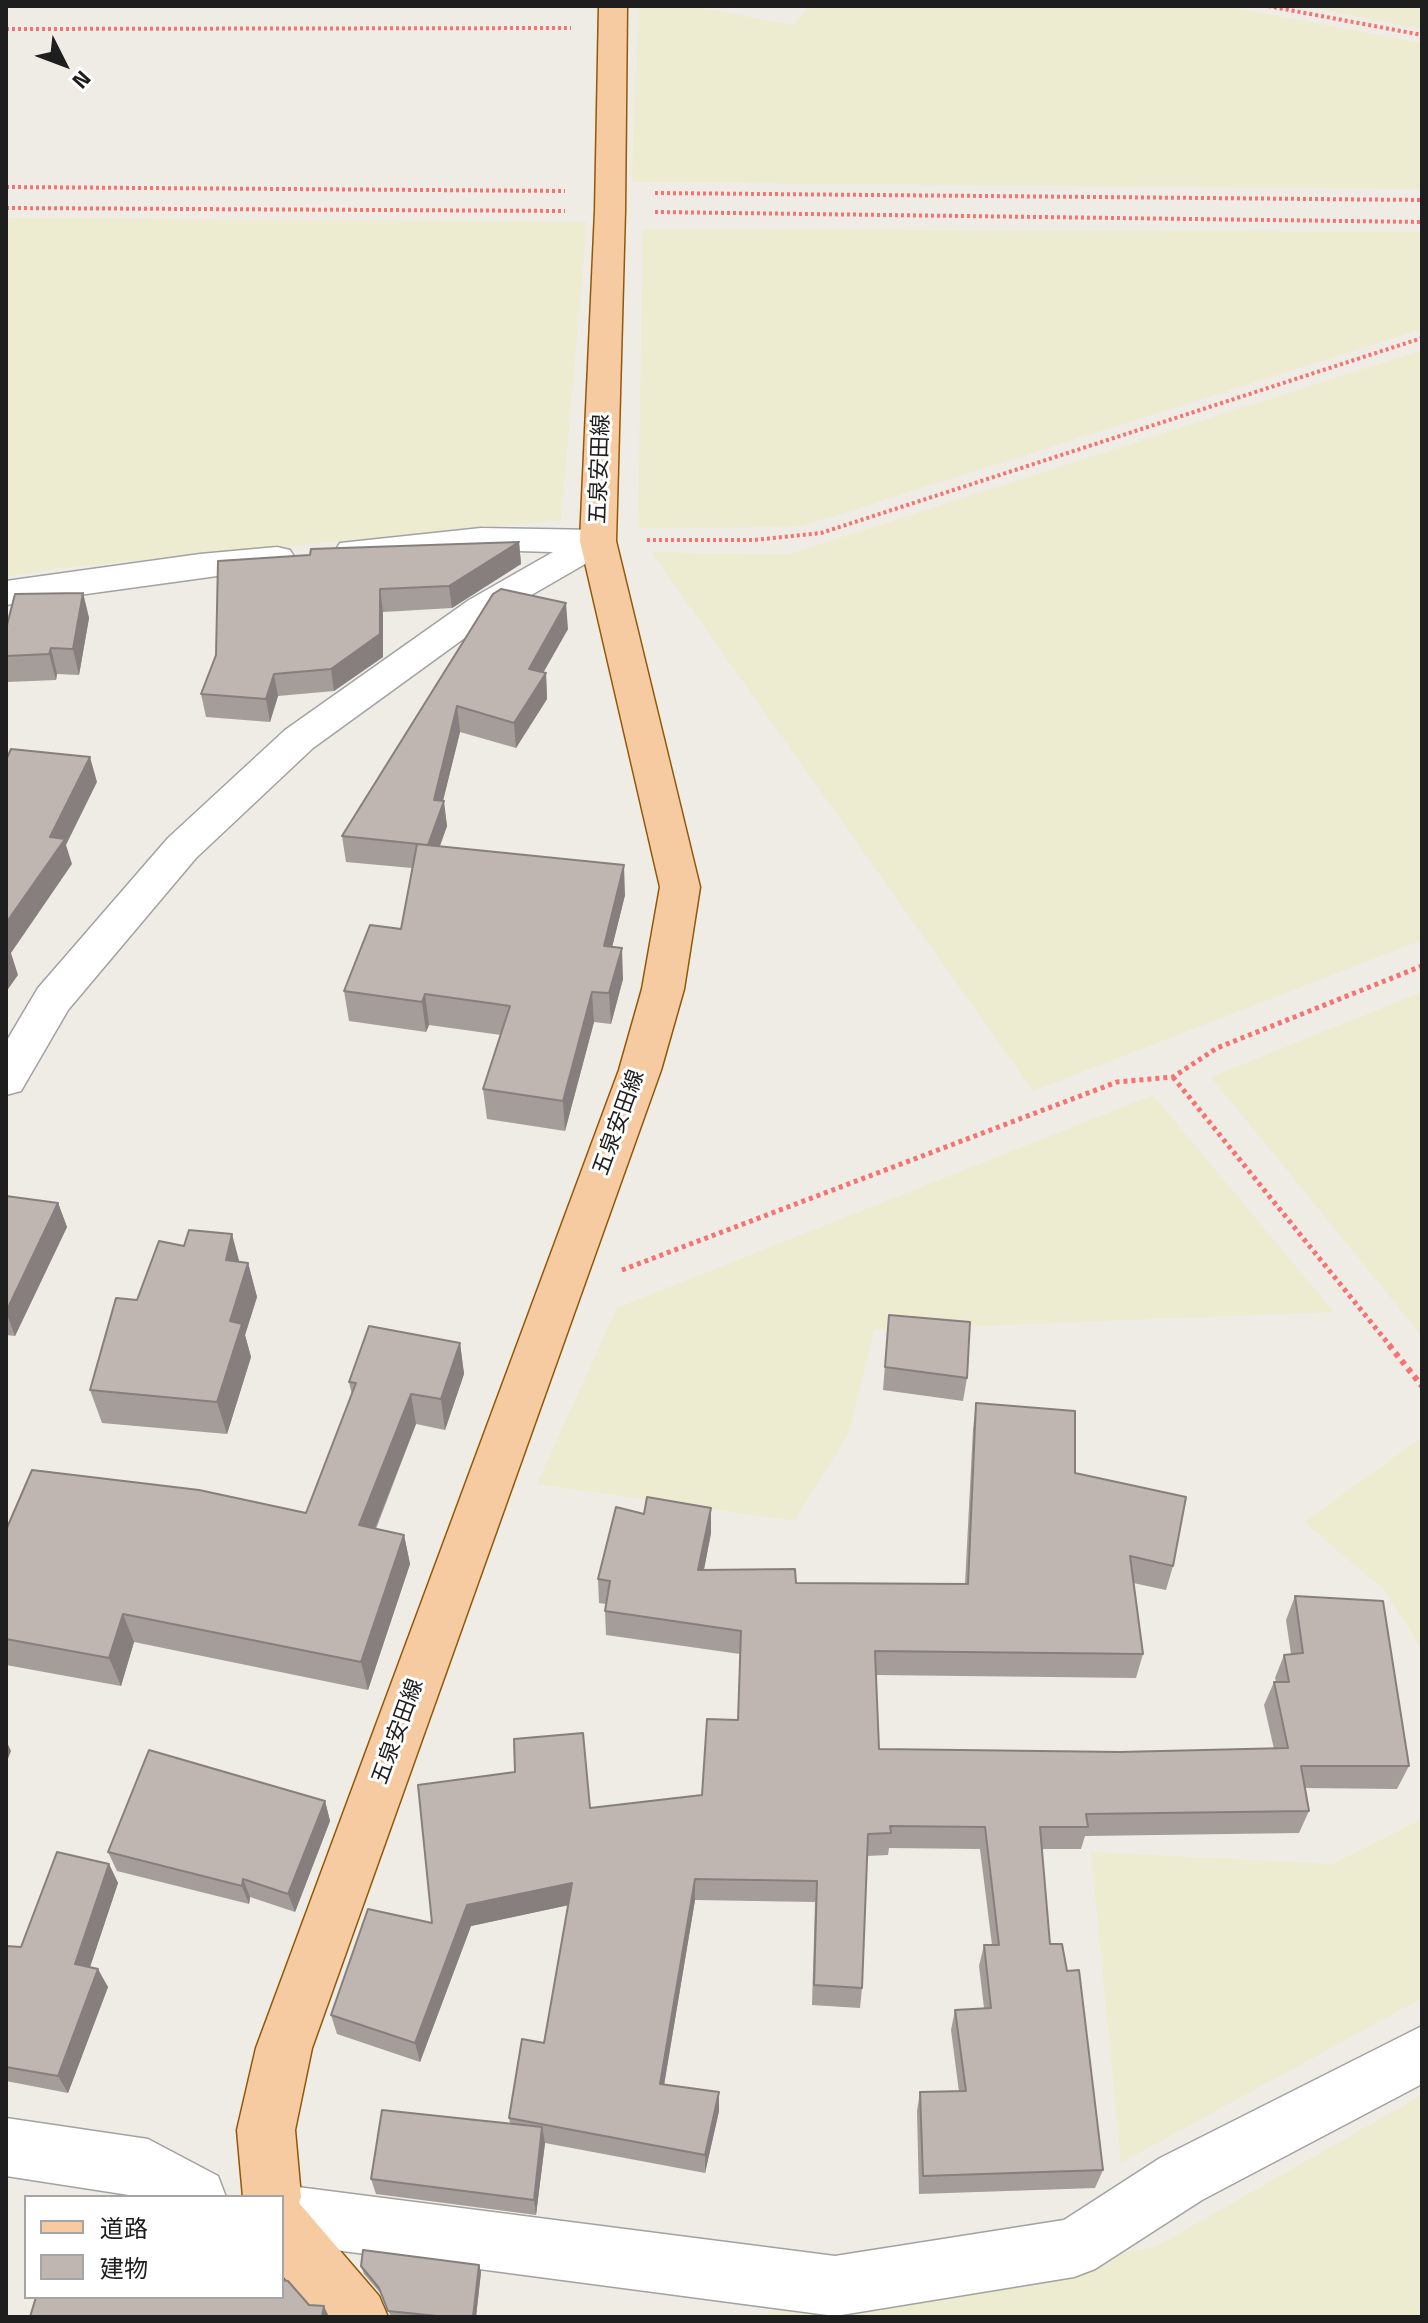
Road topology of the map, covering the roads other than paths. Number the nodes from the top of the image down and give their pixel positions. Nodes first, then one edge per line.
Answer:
1 (612, 17) edge
2 (598, 541) junction
3 (6, 593) edge
4 (6, 1079) edge
5 (1422, 2054) edge
6 (6, 2147) edge
7 (194, 2195) edge
8 (272, 2195) edge
9 (284, 2214) edge
10 (291, 2245) edge
11 (358, 2317) edge

1 - 2 main road, 五泉安田線
2 - 3 street
2 - 4 street
2 - 8 main road, 五泉安田線
5 - 9 street
6 - 7 street
10 - 11 main road

